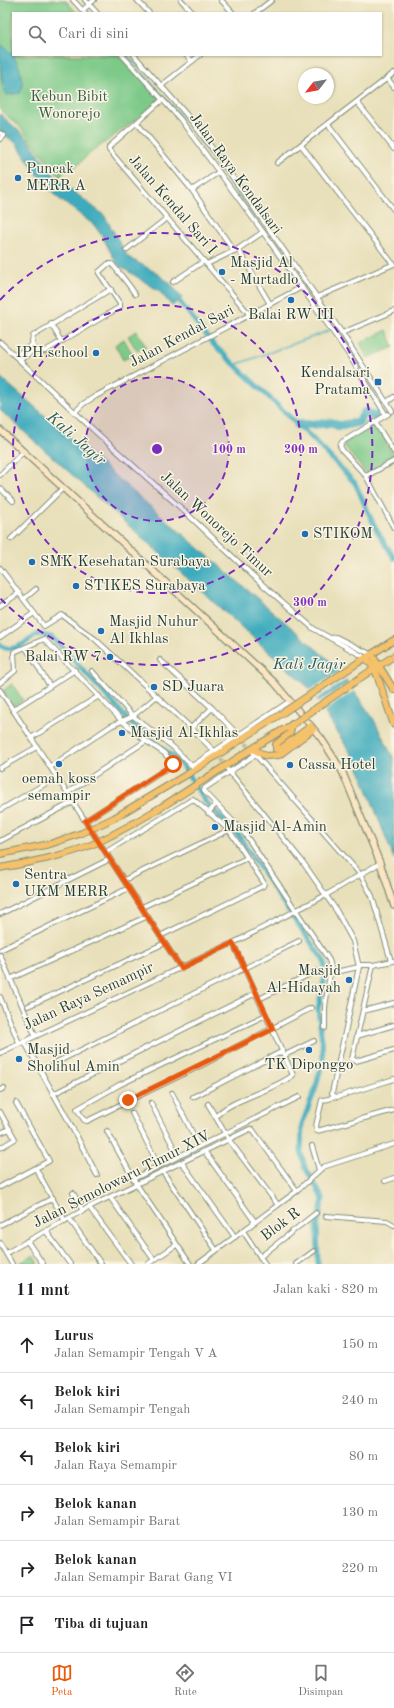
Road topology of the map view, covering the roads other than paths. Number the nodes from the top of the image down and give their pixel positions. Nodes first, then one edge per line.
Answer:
1 (85, 0) edge
2 (94, 0) edge
3 (181, 0) edge
4 (221, 0) edge
5 (272, 0) edge
6 (77, 1) edge
7 (140, 1) edge
8 (266, 2) edge
9 (89, 4) junction
10 (84, 12) edge
11 (96, 12) edge
12 (148, 12) edge
13 (191, 12) edge
14 (232, 12) edge
15 (256, 12) edge
16 (123, 56) edge
17 (135, 56) edge
18 (187, 56) edge
19 (199, 56) edge
20 (192, 61) junction
21 (394, 73) edge
22 (387, 78) junction
23 (161, 86) junction
24 (394, 87) edge
25 (162, 100) junction
26 (174, 101) junction
27 (357, 102) junction
28 (168, 107) junction
29 (137, 123) junction
30 (328, 124) junction
31 (0, 133) edge
32 (0, 139) edge
33 (301, 145) junction
34 (394, 149) edge
35 (277, 163) dead end
36 (219, 172) junction
37 (192, 190) junction
38 (394, 210) edge
39 (167, 218) junction
40 (263, 232) junction
41 (238, 248) junction
42 (126, 250) dead end
43 (234, 251) junction
44 (206, 262) junction
45 (393, 264) edge
46 (173, 282) dead end
47 (302, 287) junction
48 (111, 289) junction
49 (135, 294) dead end
50 (317, 297) junction
51 (270, 304) junction
52 (394, 311) edge
53 (250, 314) junction
54 (51, 324) junction
55 (342, 333) junction
56 (61, 341) junction
57 (0, 342) edge
58 (34, 347) junction
59 (353, 348) junction
60 (347, 352) junction
61 (15, 356) junction
62 (20, 360) junction
63 (394, 398) edge
64 (387, 402) junction
65 (393, 411) edge
66 (75, 412) junction
67 (386, 415) junction
68 (375, 422) junction
69 (0, 430) edge
70 (24, 451) junction
71 (394, 452) edge
72 (394, 461) edge
73 (0, 475) edge
74 (366, 476) junction
75 (0, 488) edge
76 (64, 488) junction
77 (13, 502) dead end
78 (394, 528) edge
79 (11, 539) dead end
80 (0, 568) edge
81 (36, 589) dead end
82 (19, 593) junction
83 (24, 599) junction
84 (0, 606) edge
85 (34, 613) junction
86 (0, 637) edge
87 (394, 640) edge
88 (26, 648) junction
89 (369, 656) junction
90 (394, 656) edge
91 (160, 660) dead end
92 (377, 667) junction
93 (75, 670) junction
94 (92, 671) dead end
95 (0, 683) edge
96 (50, 686) junction
97 (0, 690) edge
98 (394, 690) edge
99 (99, 696) junction
100 (157, 696) junction
101 (290, 701) junction
102 (212, 708) junction
103 (13, 710) junction
104 (132, 717) junction
105 (123, 720) junction
106 (292, 724) junction
107 (394, 725) edge
108 (312, 727) junction
109 (191, 728) junction
110 (240, 737) junction
111 (31, 738) junction
112 (146, 741) junction
113 (37, 747) junction
114 (253, 752) junction
115 (216, 753) junction
116 (1, 766) edge
117 (50, 767) junction
118 (228, 771) junction
119 (56, 777) junction
120 (67, 793) junction
121 (73, 802) junction
122 (215, 805) junction
123 (0, 810) edge
124 (209, 813) junction
125 (85, 821) junction
126 (91, 829) junction
127 (229, 830) junction
128 (0, 841) edge
129 (99, 841) junction
130 (106, 852) junction
131 (0, 854) edge
132 (247, 858) junction
133 (110, 859) junction
134 (380, 863) junction
135 (0, 868) edge
136 (360, 874) junction
137 (124, 880) junction
138 (129, 888) junction
139 (326, 895) junction
140 (394, 906) edge
141 (142, 907) junction
142 (295, 912) junction
143 (0, 914) edge
144 (148, 916) junction
145 (160, 936) junction
146 (299, 941) dead end
147 (165, 943) junction
148 (233, 943) junction
149 (0, 950) edge
150 (0, 955) edge
151 (393, 961) edge
152 (373, 965) junction
153 (359, 966) junction
154 (181, 968) junction
155 (245, 969) junction
156 (316, 971) dead end
157 (330, 974) junction
158 (10, 979) junction
159 (256, 993) junction
160 (0, 997) edge
161 (259, 999) junction
162 (394, 1003) edge
163 (28, 1006) dead end
164 (311, 1008) dead end
165 (363, 1011) junction
166 (266, 1015) junction
167 (394, 1025) edge
168 (325, 1028) dead end
169 (273, 1029) junction
170 (35, 1036) junction
171 (357, 1036) junction
172 (24, 1040) junction
173 (314, 1041) dead end
174 (19, 1043) junction
175 (394, 1050) edge
176 (0, 1053) edge
177 (284, 1053) junction
178 (53, 1064) dead end
179 (394, 1079) edge
180 (172, 1093) dead end
181 (53, 1094) junction
182 (333, 1095) junction
183 (193, 1097) dead end
184 (299, 1097) dead end
185 (16, 1103) dead end
186 (151, 1103) dead end
187 (208, 1104) dead end
188 (394, 1110) edge
189 (0, 1112) edge
190 (132, 1113) dead end
191 (216, 1117) junction
192 (10, 1129) junction
193 (107, 1131) dead end
194 (0, 1133) edge
195 (225, 1133) junction
196 (229, 1140) junction
197 (394, 1144) edge
198 (199, 1146) junction
199 (312, 1146) dead end
200 (0, 1148) edge
201 (206, 1152) junction
202 (178, 1156) junction
203 (182, 1163) junction
204 (160, 1166) junction
205 (36, 1170) junction
206 (319, 1170) junction
207 (163, 1172) junction
208 (97, 1175) dead end
209 (394, 1178) edge
210 (133, 1179) junction
211 (385, 1180) dead end
212 (137, 1185) junction
213 (0, 1187) edge
214 (297, 1191) junction
215 (73, 1193) dead end
216 (110, 1197) junction
217 (52, 1198) junction
218 (278, 1205) junction
219 (89, 1207) junction
220 (83, 1211) junction
221 (316, 1213) dead end
222 (326, 1216) dead end
223 (67, 1220) junction
224 (255, 1222) junction
225 (0, 1225) edge
226 (394, 1225) edge
227 (46, 1231) junction
228 (243, 1231) junction
229 (235, 1237) junction
230 (27, 1241) junction
231 (0, 1243) edge
232 (176, 1245) junction
233 (216, 1250) junction
234 (314, 1251) dead end
235 (6, 1253) junction
236 (260, 1257) junction
237 (154, 1260) junction
238 (12, 1264) edge
239 (44, 1264) edge
240 (70, 1264) edge
241 (100, 1264) edge
242 (131, 1264) edge
243 (148, 1264) edge
244 (190, 1264) edge
245 (198, 1264) edge
246 (264, 1264) edge
247 (296, 1264) edge

1 - 9 street
2 - 9 street
3 - 13 street
4 - 14 street
5 - 8 street
6 - 10 street
7 - 12 street
8 - 15 street
9 - 10 street
9 - 11 street
16 - 25 street, Jalan Raya Kendalsari
17 - 23 street, Jalan Raya Kendalsari
18 - 20 street
19 - 20 street
20 - 23 street
21 - 22 street
22 - 24 street
22 - 27 street
23 - 26 street, Jalan Raya Kendalsari
25 - 28 street, Jalan Raya Kendalsari
25 - 29 street
26 - 28 street
26 - 50 street, Jalan Raya Kendalsari
27 - 30 street
27 - 34 street
28 - 36 street, Jalan Raya Kendalsari
29 - 37 street
29 - 39 street, Jalan Kendal Sari I
30 - 33 street
30 - 38 street
31 - 32 street
33 - 35 street
33 - 45 street
36 - 37 street
36 - 40 street, Jalan Raya Kendalsari
37 - 43 street
39 - 42 street
39 - 44 street, Jalan Kendal Sari I
40 - 41 street
40 - 47 street, Jalan Raya Kendalsari
41 - 43 street
41 - 51 street
43 - 44 street
44 - 46 street
44 - 53 street, Jalan Kendal Sari I
45 - 50 street
47 - 51 street, Jalan Kendal Sari
47 - 60 street, Jalan Raya Kendalsari
48 - 49 street
48 - 54 street
48 - 56 street
50 - 55 street, Jalan Raya Kendalsari
51 - 53 street, Jalan Kendal Sari
52 - 55 street
53 - 66 street, Jalan Kendal Sari
54 - 56 street
54 - 58 street
55 - 59 street, Jalan Raya Kendalsari
56 - 58 street
57 - 61 street, Jalan Wonorejo Timur
58 - 61 street
58 - 62 street
59 - 60 street
59 - 64 street, Jalan Raya Kendalsari
60 - 67 street, Jalan Raya Kendalsari
61 - 62 street, Jalan Wonorejo Timur
62 - 66 street, Jalan Wonorejo Timur
63 - 64 street
64 - 65 street, Jalan Raya Kendalsari
65 - 67 street
66 - 89 street, Jalan Wonorejo Timur
67 - 68 street
68 - 71 street
68 - 74 street
69 - 70 street
70 - 73 street
70 - 76 street
72 - 74 street
74 - 78 street
75 - 77 street
76 - 79 street
76 - 101 street
80 - 82 street
81 - 83 street
82 - 83 street
82 - 84 street
83 - 85 street
85 - 86 street
85 - 100 street
87 - 89 main road
88 - 93 street
88 - 95 street
88 - 96 street
89 - 92 main road
89 - 126 main road, bridge
90 - 92 main road
91 - 102 street
92 - 98 main road
92 - 106 main road, bridge
92 - 107 main road
93 - 96 street
93 - 99 street
94 - 104 street
96 - 103 street
97 - 103 street
99 - 105 street
99 - 111 street
100 - 104 street
100 - 109 street
101 - 108 street
101 - 110 street
102 - 109 street
102 - 110 street
103 - 111 street
104 - 105 street
104 - 115 street
105 - 112 street
105 - 117 street
106 - 108 main road
106 - 114 main road
108 - 114 main road
108 - 134 street
109 - 115 street
110 - 115 street
111 - 113 street
112 - 120 street
112 - 125 street
113 - 116 street
113 - 117 street
114 - 118 street
114 - 129 main road
114 - 136 street
117 - 119 street
118 - 122 street
118 - 139 street
119 - 120 street
119 - 123 street
120 - 121 street
121 - 125 street
121 - 128 street
122 - 124 street
122 - 142 street
124 - 127 street
124 - 130 street
125 - 126 street
126 - 129 street
126 - 131 main road
127 - 132 street
127 - 137 street
129 - 130 street
129 - 135 main road
130 - 133 street
132 - 141 street
132 - 145 street
133 - 137 street
133 - 143 street
134 - 136 street, Jalan Raya Semampir
134 - 140 street
136 - 139 street, Jalan Raya Semampir
136 - 151 street
137 - 138 street
138 - 141 street
138 - 149 street
139 - 142 street, Jalan Raya Semampir
139 - 153 street
141 - 144 street
142 - 148 street, Jalan Raya Semampir
142 - 157 street
144 - 145 street
144 - 158 street
145 - 147 street
146 - 155 street
147 - 154 street
147 - 163 street
148 - 154 street, Jalan Raya Semampir
148 - 155 street
150 - 158 street
151 - 152 street
152 - 153 street
152 - 165 street
153 - 157 street
153 - 182 street
154 - 170 street, Jalan Raya Semampir
155 - 159 street
155 - 178 street
156 - 161 street
157 - 168 street
158 - 170 street
159 - 161 street
159 - 181 street
160 - 174 street
161 - 166 street
162 - 165 street
164 - 169 street
165 - 171 street
166 - 169 street
166 - 169 street
167 - 171 street
169 - 177 street
170 - 172 street, Jalan Raya Semampir
171 - 175 street
172 - 174 street, Jalan Raya Semampir
172 - 181 street
173 - 177 street
174 - 176 street, Jalan Raya Semampir
177 - 183 street
177 - 191 street
179 - 182 street
180 - 198 street
181 - 208 street
182 - 188 street
184 - 195 street, Jalan Semolowaru Timur XIV
185 - 205 street
186 - 202 street
187 - 191 street
189 - 192 street
190 - 204 street
191 - 195 street
192 - 194 street
192 - 200 street
193 - 210 street
195 - 196 street
195 - 198 street, Jalan Semolowaru Timur XIV
196 - 201 street, Jalan Semolowaru Timur XIV
196 - 214 street, Jalan Semolowaru Timur XIV
196 - 218 street
197 - 206 street
198 - 202 street, Jalan Semolowaru Timur XIV
199 - 206 street
201 - 203 street, Jalan Semolowaru Timur XIV
201 - 224 street
202 - 204 street, Jalan Semolowaru Timur XIV
203 - 207 street, Jalan Semolowaru Timur XIV
203 - 229 street
204 - 210 street, Jalan Semolowaru Timur XIV
205 - 213 street
205 - 217 street
206 - 214 street
207 - 212 street, Jalan Semolowaru Timur XIV
207 - 233 street
209 - 211 street
210 - 212 street
212 - 216 street, Jalan Semolowaru Timur XIV
212 - 232 street
214 - 218 street
215 - 220 street
216 - 219 street, Jalan Semolowaru Timur XIV
216 - 237 street
217 - 223 street
217 - 225 street
218 - 224 street
219 - 220 street, Jalan Semolowaru Timur XIV
219 - 242 street
220 - 223 street, Jalan Semolowaru Timur XIV
221 - 236 street, Blok R
222 - 226 street
223 - 227 street, Jalan Semolowaru Timur XIV
223 - 241 street
224 - 228 street
227 - 230 street, Jalan Semolowaru Timur XIV
227 - 240 street
228 - 229 street
228 - 236 street
229 - 233 street
230 - 235 street, Jalan Semolowaru Timur XIV
230 - 239 street
231 - 235 street
232 - 237 street
232 - 244 street
233 - 245 street
234 - 247 street
235 - 238 street
236 - 246 street
237 - 243 street

